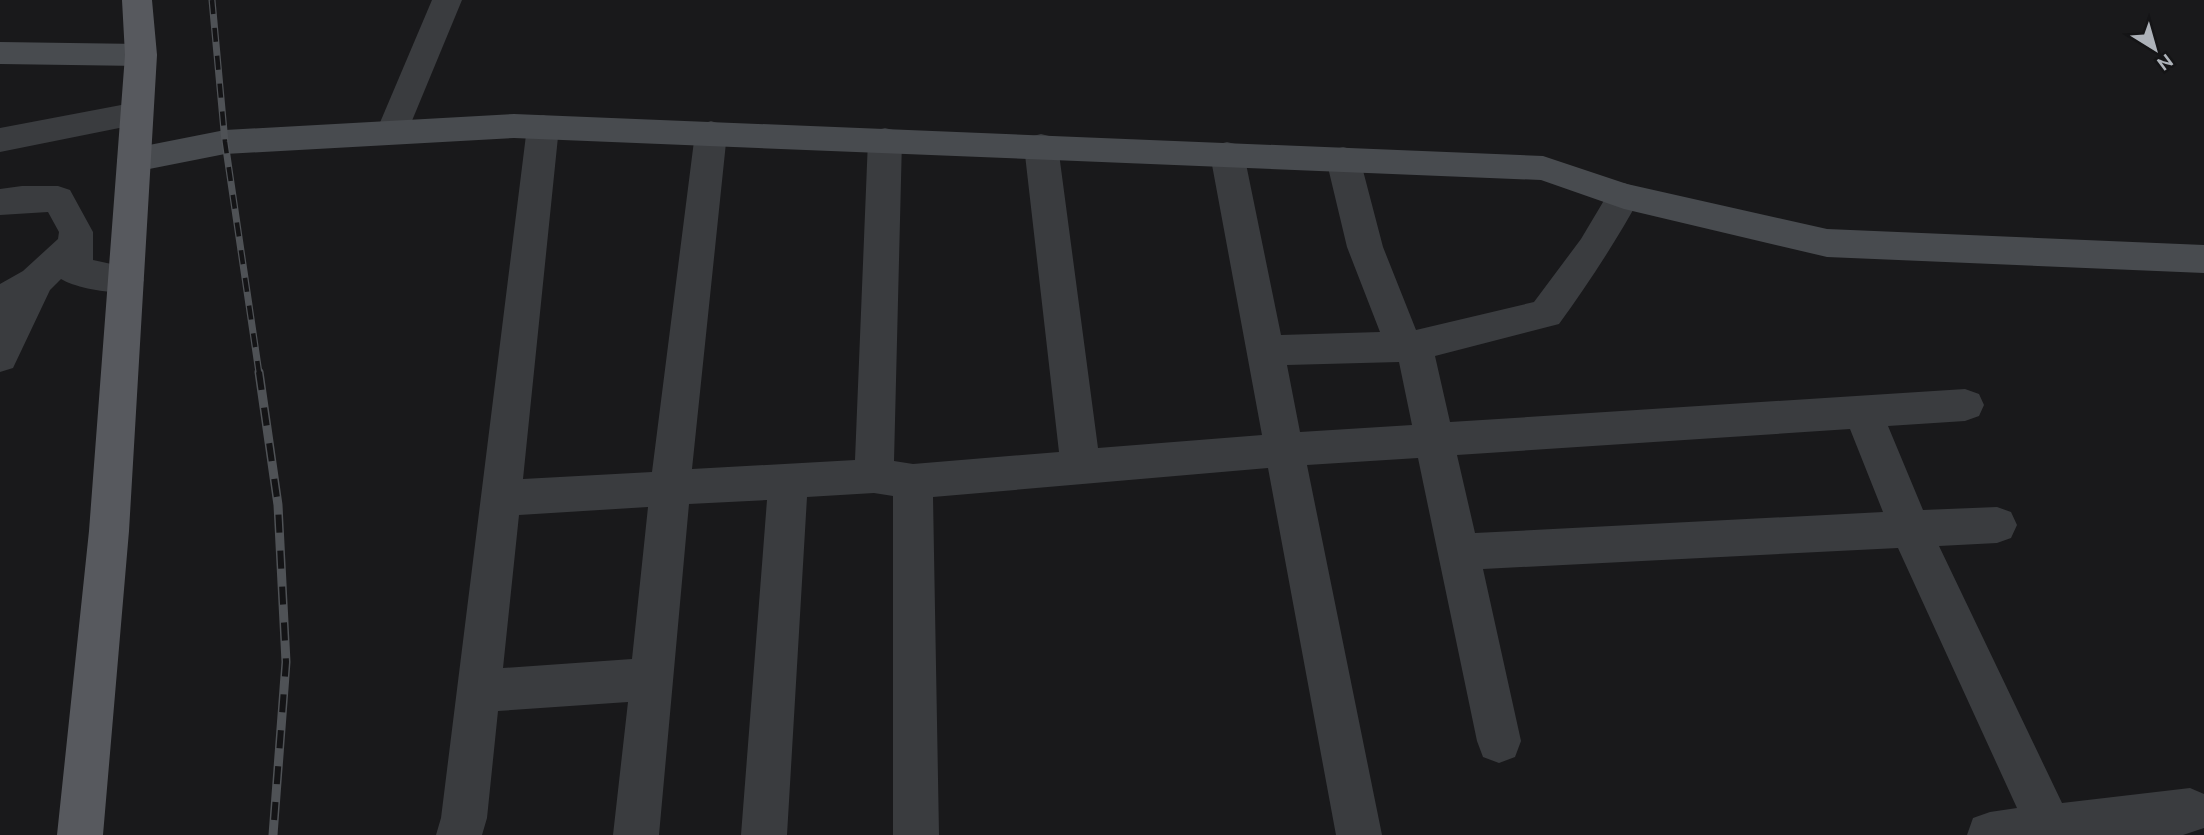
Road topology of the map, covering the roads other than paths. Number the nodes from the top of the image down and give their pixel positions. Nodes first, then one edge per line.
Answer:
1 (137, 0) edge
2 (447, 0) edge
3 (0, 53) edge
4 (141, 55) junction
5 (137, 114) junction
6 (543, 127) junction
7 (392, 132) junction
8 (711, 133) junction
9 (0, 140) edge
10 (885, 140) junction
11 (1041, 146) junction
12 (1227, 154) junction
13 (1343, 159) junction
14 (134, 160) junction
15 (1624, 196) junction
16 (0, 202) edge
17 (76, 244) junction
18 (2204, 259) edge
19 (126, 280) junction
20 (36, 281) junction
21 (0, 301) edge
22 (1409, 347) junction
23 (1265, 351) junction
24 (0, 356) edge
25 (1965, 405) dead end
26 (1863, 412) junction
27 (1434, 440) junction
28 (1284, 450) junction
29 (1081, 467) junction
30 (874, 476) junction
31 (788, 481) junction
32 (913, 481) junction
33 (670, 488) junction
34 (500, 498) junction
35 (1997, 525) dead end
36 (1910, 529) junction
37 (1459, 552) junction
38 (652, 678) junction
39 (478, 691) junction
40 (1499, 741) dead end
41 (2190, 811) dead end
42 (2050, 828) junction
43 (80, 835) edge
44 (459, 835) edge
45 (636, 835) edge
46 (764, 835) edge
47 (916, 835) edge
48 (1359, 835) edge
49 (1990, 835) edge

1 - 4 main road
2 - 7 street
3 - 4 street
4 - 5 main road
5 - 9 street
5 - 14 main road
6 - 7 street
6 - 8 street
6 - 34 street
7 - 14 street
8 - 10 street
8 - 33 street
10 - 11 street
10 - 30 street
11 - 12 street
11 - 29 street
12 - 13 street
12 - 23 street
13 - 15 street
13 - 22 street
14 - 19 main road
15 - 18 street
15 - 22 street
16 - 17 street
17 - 19 street
17 - 20 street
19 - 43 main road
20 - 21 street
20 - 24 street
22 - 23 street
22 - 27 street
23 - 28 street
25 - 26 street
26 - 27 street
26 - 36 street
27 - 28 street
27 - 37 street
28 - 29 street
28 - 48 street
29 - 32 street
30 - 31 street
30 - 32 street
31 - 33 street
31 - 46 street
32 - 47 street
33 - 34 street
33 - 38 street
34 - 39 street
35 - 36 street
36 - 37 street
36 - 42 street
37 - 40 street
38 - 39 street
38 - 45 street
39 - 44 street
41 - 42 street
42 - 49 street

